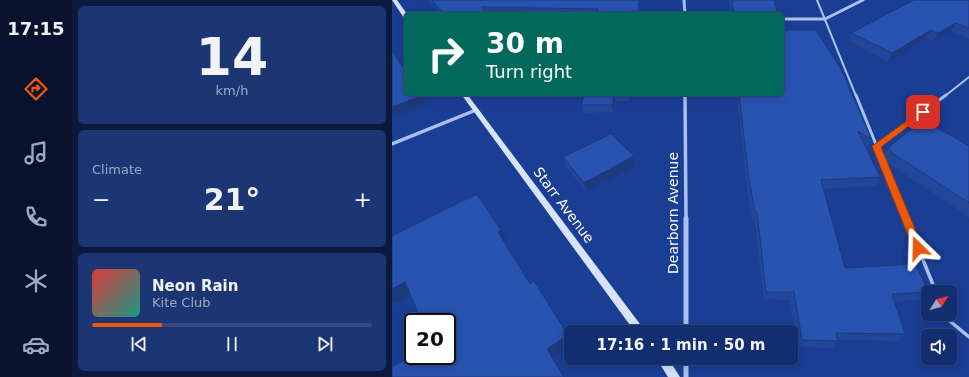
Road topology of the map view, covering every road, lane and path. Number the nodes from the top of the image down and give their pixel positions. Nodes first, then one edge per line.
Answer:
1 (394, 0) edge
2 (684, 0) edge
3 (817, 0) edge
4 (862, 0) edge
5 (685, 12) edge
6 (404, 13) edge
7 (784, 19) edge
8 (825, 19) junction
9 (969, 77) edge
10 (466, 96) edge
11 (685, 96) edge
12 (476, 110) junction
13 (392, 144) edge
14 (876, 146) junction
15 (933, 285) edge
16 (950, 321) edge
17 (636, 325) edge
18 (686, 325) edge
19 (969, 337) edge
20 (666, 365) edge
21 (686, 365) edge
22 (675, 377) edge
23 (686, 377) edge

1 - 6 main road
2 - 5 street
3 - 8 lane
4 - 8 street
7 - 8 street
8 - 14 lane
9 - 14 lane
10 - 12 main road, Starr Avenue
11 - 18 street, Dearborn Avenue
12 - 13 street
12 - 17 main road, Starr Avenue
14 - 15 lane
16 - 19 lane
20 - 22 main road
21 - 23 street

